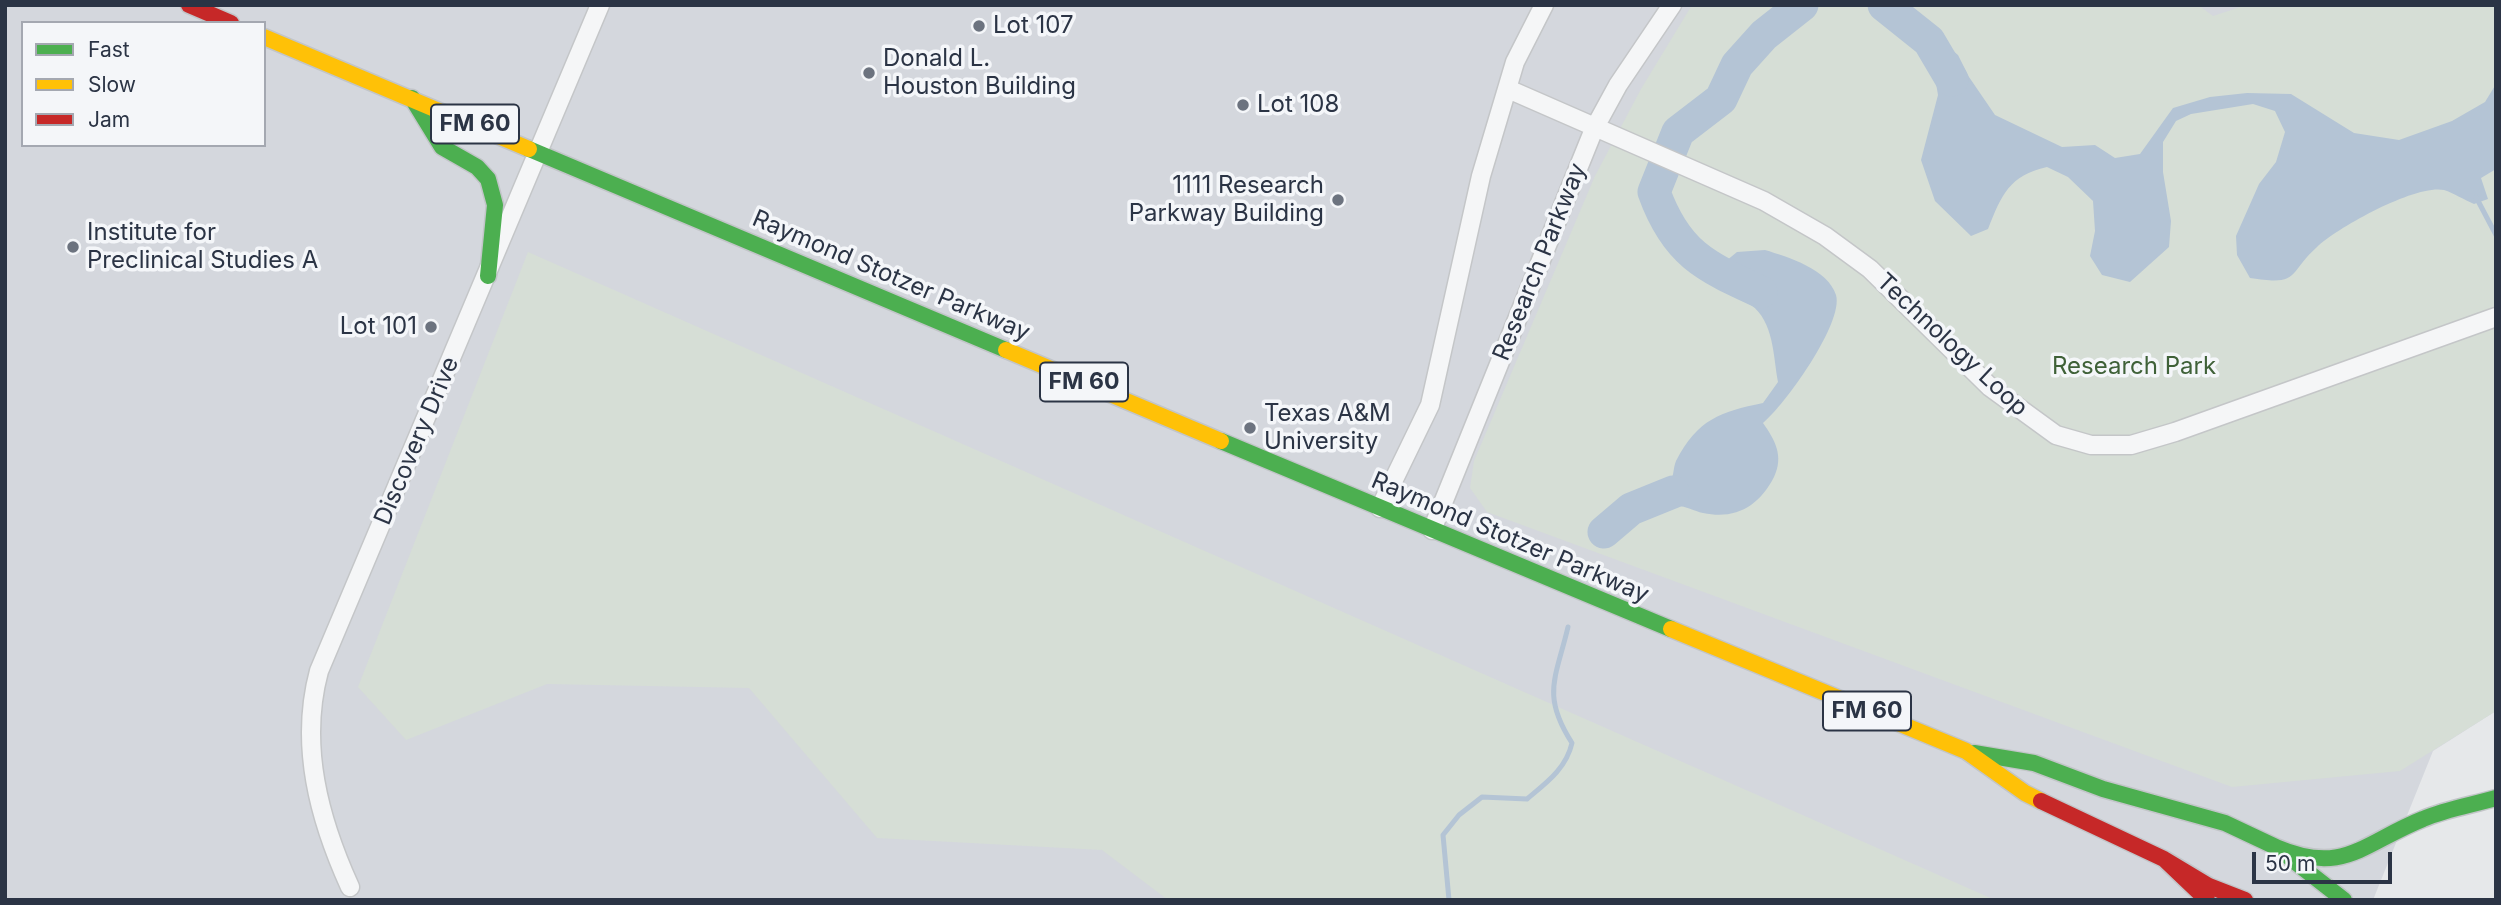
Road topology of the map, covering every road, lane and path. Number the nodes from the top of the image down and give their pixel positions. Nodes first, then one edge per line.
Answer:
1 (190, 5) edge
2 (600, 5) edge
3 (1544, 5) edge
4 (1672, 5) edge
5 (226, 21) edge
6 (266, 38) edge
7 (1508, 89) junction
8 (412, 98) junction
9 (1594, 129) junction
10 (539, 151) junction
11 (488, 276) junction
12 (2496, 317) edge
13 (1380, 508) junction
14 (1432, 530) junction
15 (1966, 751) junction
16 (2496, 798) edge
17 (2276, 847) junction
18 (2164, 859) junction
19 (350, 887) dead end
20 (2207, 900) edge
21 (2245, 900) edge
22 (2344, 900) edge

1 - 5 main road
2 - 10 street, Discovery Drive
3 - 7 street
4 - 9 street, Research Parkway
6 - 8 main road, Raymond Stotzer Parkway / FM 60
7 - 9 street, Technology Loop
7 - 13 street
8 - 10 main road, Raymond Stotzer Parkway / FM 60
8 - 11 main road
9 - 12 street, Technology Loop
9 - 14 street, Research Parkway
10 - 11 street, Discovery Drive
10 - 13 main road, Raymond Stotzer Parkway / FM 60
11 - 19 street, Discovery Drive
13 - 14 main road, Raymond Stotzer Parkway / FM 60
14 - 15 main road, Raymond Stotzer Parkway / FM 60
15 - 17 main road, Raymond Stotzer Parkway / FM 60
15 - 18 main road, Raymond Stotzer Parkway / FM 60
16 - 17 main road
17 - 22 main road, Raymond Stotzer Parkway / FM 60
18 - 20 main road
18 - 21 main road, Raymond Stotzer Parkway / FM 60

